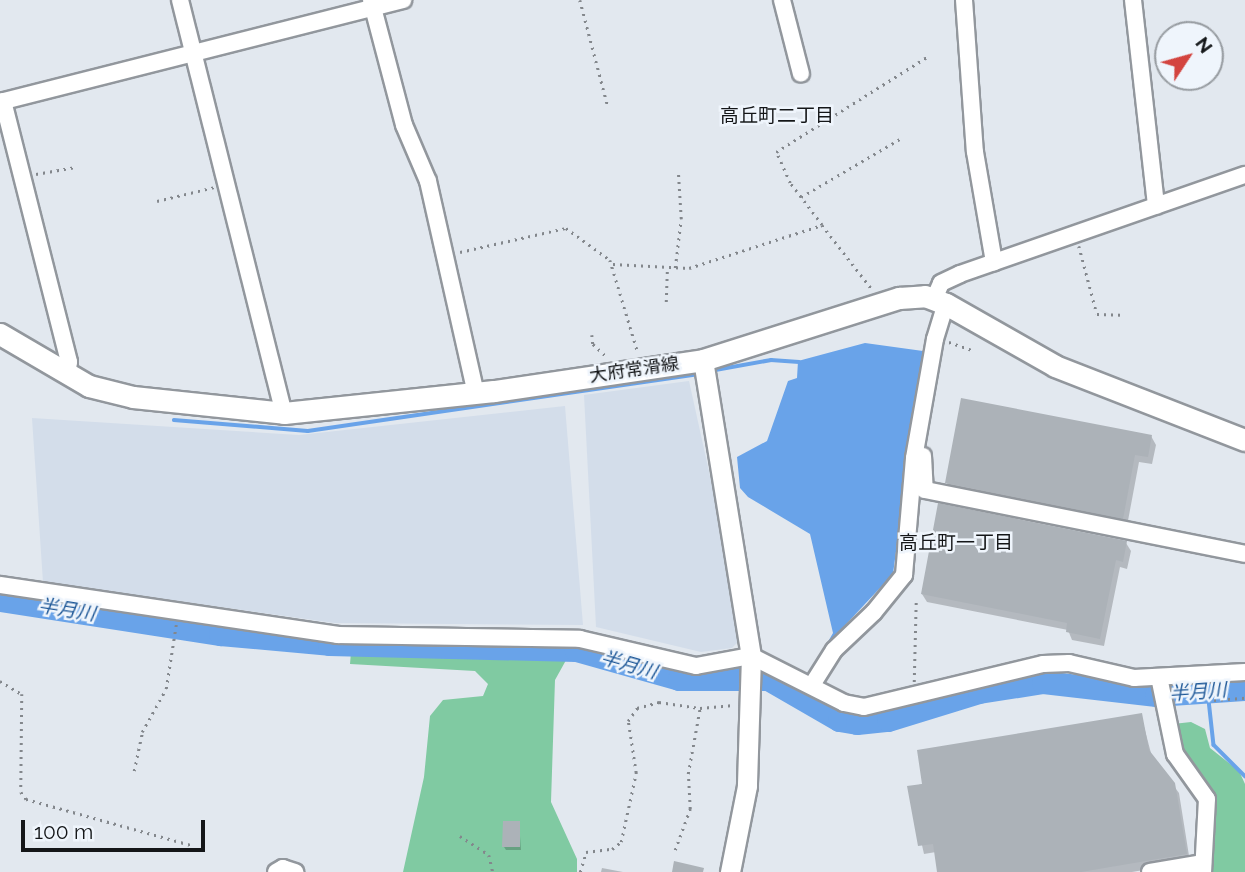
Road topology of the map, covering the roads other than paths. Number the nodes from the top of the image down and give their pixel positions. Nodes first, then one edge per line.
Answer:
1 (180, 0) edge
2 (403, 0) edge
3 (782, 0) edge
4 (964, 0) edge
5 (1133, 0) edge
6 (372, 4) edge
7 (193, 53) junction
8 (801, 74) dead end
9 (1, 102) edge
10 (1245, 175) edge
11 (1156, 206) junction
12 (994, 262) junction
13 (940, 301) junction
14 (0, 334) edge
15 (703, 360) junction
16 (67, 376) junction
17 (475, 390) junction
18 (284, 414) junction
19 (1245, 440) edge
20 (917, 445) junction
21 (1245, 554) edge
22 (0, 585) edge
23 (1245, 673) edge
24 (750, 678) junction
25 (1160, 682) junction
26 (813, 685) junction
27 (1203, 867) edge
28 (276, 872) edge
29 (295, 872) edge
30 (730, 872) edge
31 (1150, 872) edge

1 - 7 street
2 - 6 street
3 - 8 street
4 - 12 street
5 - 11 street
6 - 7 street
6 - 17 street
7 - 9 street
7 - 18 street
9 - 16 street
10 - 11 street
11 - 12 street
12 - 13 street
13 - 15 main road, 大府常滑線
13 - 19 main road, 大府常滑線
13 - 20 street
14 - 16 main road, 大府常滑線
15 - 17 main road, 大府常滑線
15 - 24 street
16 - 18 main road, 大府常滑線
17 - 18 main road, 大府常滑線
20 - 21 street
20 - 26 street
22 - 24 street
23 - 25 street
24 - 26 street
24 - 30 street
25 - 26 street
25 - 27 street
27 - 31 street
28 - 29 street

